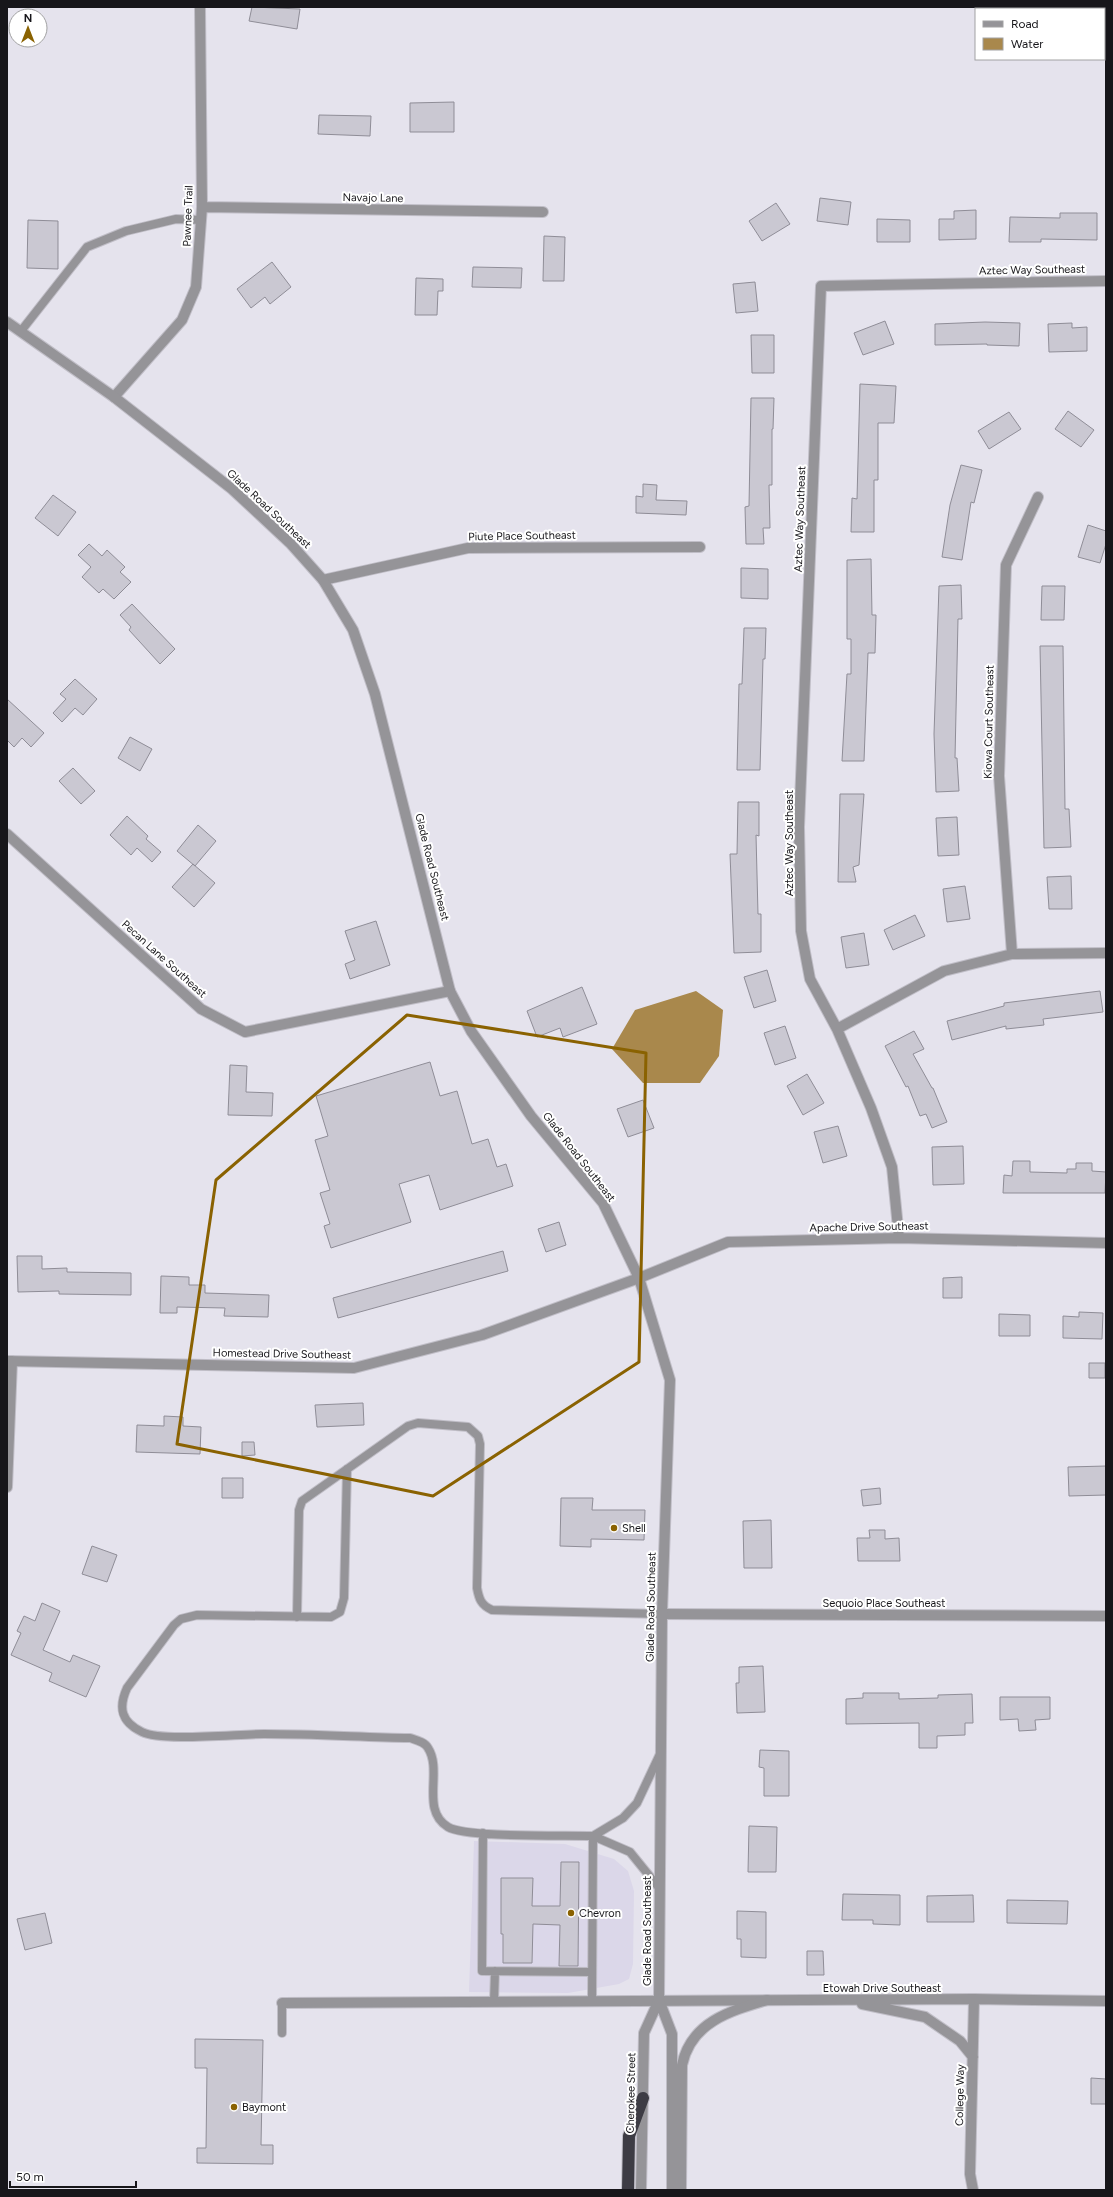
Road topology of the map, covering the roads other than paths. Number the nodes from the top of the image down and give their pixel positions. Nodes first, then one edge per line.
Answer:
1 (200, 7) edge
2 (202, 207) junction
3 (543, 212) dead end
4 (201, 220) junction
5 (1106, 281) edge
6 (7, 322) edge
7 (21, 331) junction
8 (114, 397) junction
9 (1038, 497) dead end
10 (700, 547) dead end
11 (323, 580) junction
12 (7, 834) edge
13 (1106, 953) edge
14 (1012, 954) junction
15 (450, 991) junction
16 (837, 1029) junction
17 (899, 1238) junction
18 (1106, 1242) edge
19 (640, 1278) junction
20 (10, 1361) edge
21 (347, 1469) junction
22 (7, 1487) edge
23 (662, 1614) junction
24 (1106, 1616) edge
25 (297, 1617) junction
26 (661, 1754) junction
27 (483, 1834) junction
28 (593, 1836) junction
29 (660, 1889) junction
30 (495, 1971) junction
31 (592, 1972) junction
32 (974, 1999) junction
33 (659, 2000) junction
34 (767, 2000) junction
35 (840, 2000) junction
36 (592, 2001) junction
37 (1106, 2001) edge
38 (494, 2002) junction
39 (282, 2003) joint
40 (282, 2033) dead end
41 (973, 2057) junction
42 (643, 2098) junction
43 (628, 2190) edge
44 (641, 2190) edge
45 (672, 2190) edge
46 (681, 2190) edge
47 (973, 2190) edge

1 - 2 street, Pawnee Trail
2 - 3 street, Navajo Lane
2 - 4 street, Pawnee Trail
4 - 7 lane
4 - 8 street, Pawnee Trail
5 - 16 street, Aztec Way Southeast
6 - 7 street, Glade Road Southeast
7 - 8 street, Glade Road Southeast
8 - 11 street, Glade Road Southeast
9 - 14 street, Kiowa Court Southeast
10 - 11 street, Piute Place Southeast
11 - 15 street, Glade Road Southeast
12 - 15 street, Pecan Lane Southeast
13 - 14 street
14 - 16 street
15 - 19 street, Glade Road Southeast
16 - 17 street, Aztec Way Southeast
17 - 18 street, Apache Drive Southeast
17 - 19 street, Apache Drive Southeast
19 - 20 street, Homestead Drive Southeast
19 - 23 street, Glade Road Southeast
20 - 22 street
21 - 23 lane
21 - 25 lane
21 - 25 lane
23 - 24 street, Sequoio Place Southeast
23 - 26 street, Glade Road Southeast
25 - 27 lane
26 - 28 lane
26 - 29 street, Glade Road Southeast
27 - 28 lane
27 - 30 lane
28 - 29 lane
28 - 31 lane
29 - 33 street, Glade Road Southeast
30 - 31 lane
30 - 38 lane
31 - 36 lane
32 - 35 street, Etowah Drive Southeast
32 - 37 street, Etowah Drive Southeast
32 - 41 street, College Way
33 - 34 street, Etowah Drive Southeast
33 - 36 street, Etowah Drive Southeast
33 - 42 street, Cherokee Street
33 - 45 street, Glade Road Southeast
34 - 35 street, Etowah Drive Southeast
34 - 46 street
35 - 41 street
36 - 38 street, Etowah Drive Southeast
38 - 39 street, Etowah Drive Southeast
39 - 40 lane
41 - 47 street, College Way
42 - 43 highway
42 - 44 street, Cherokee Street

